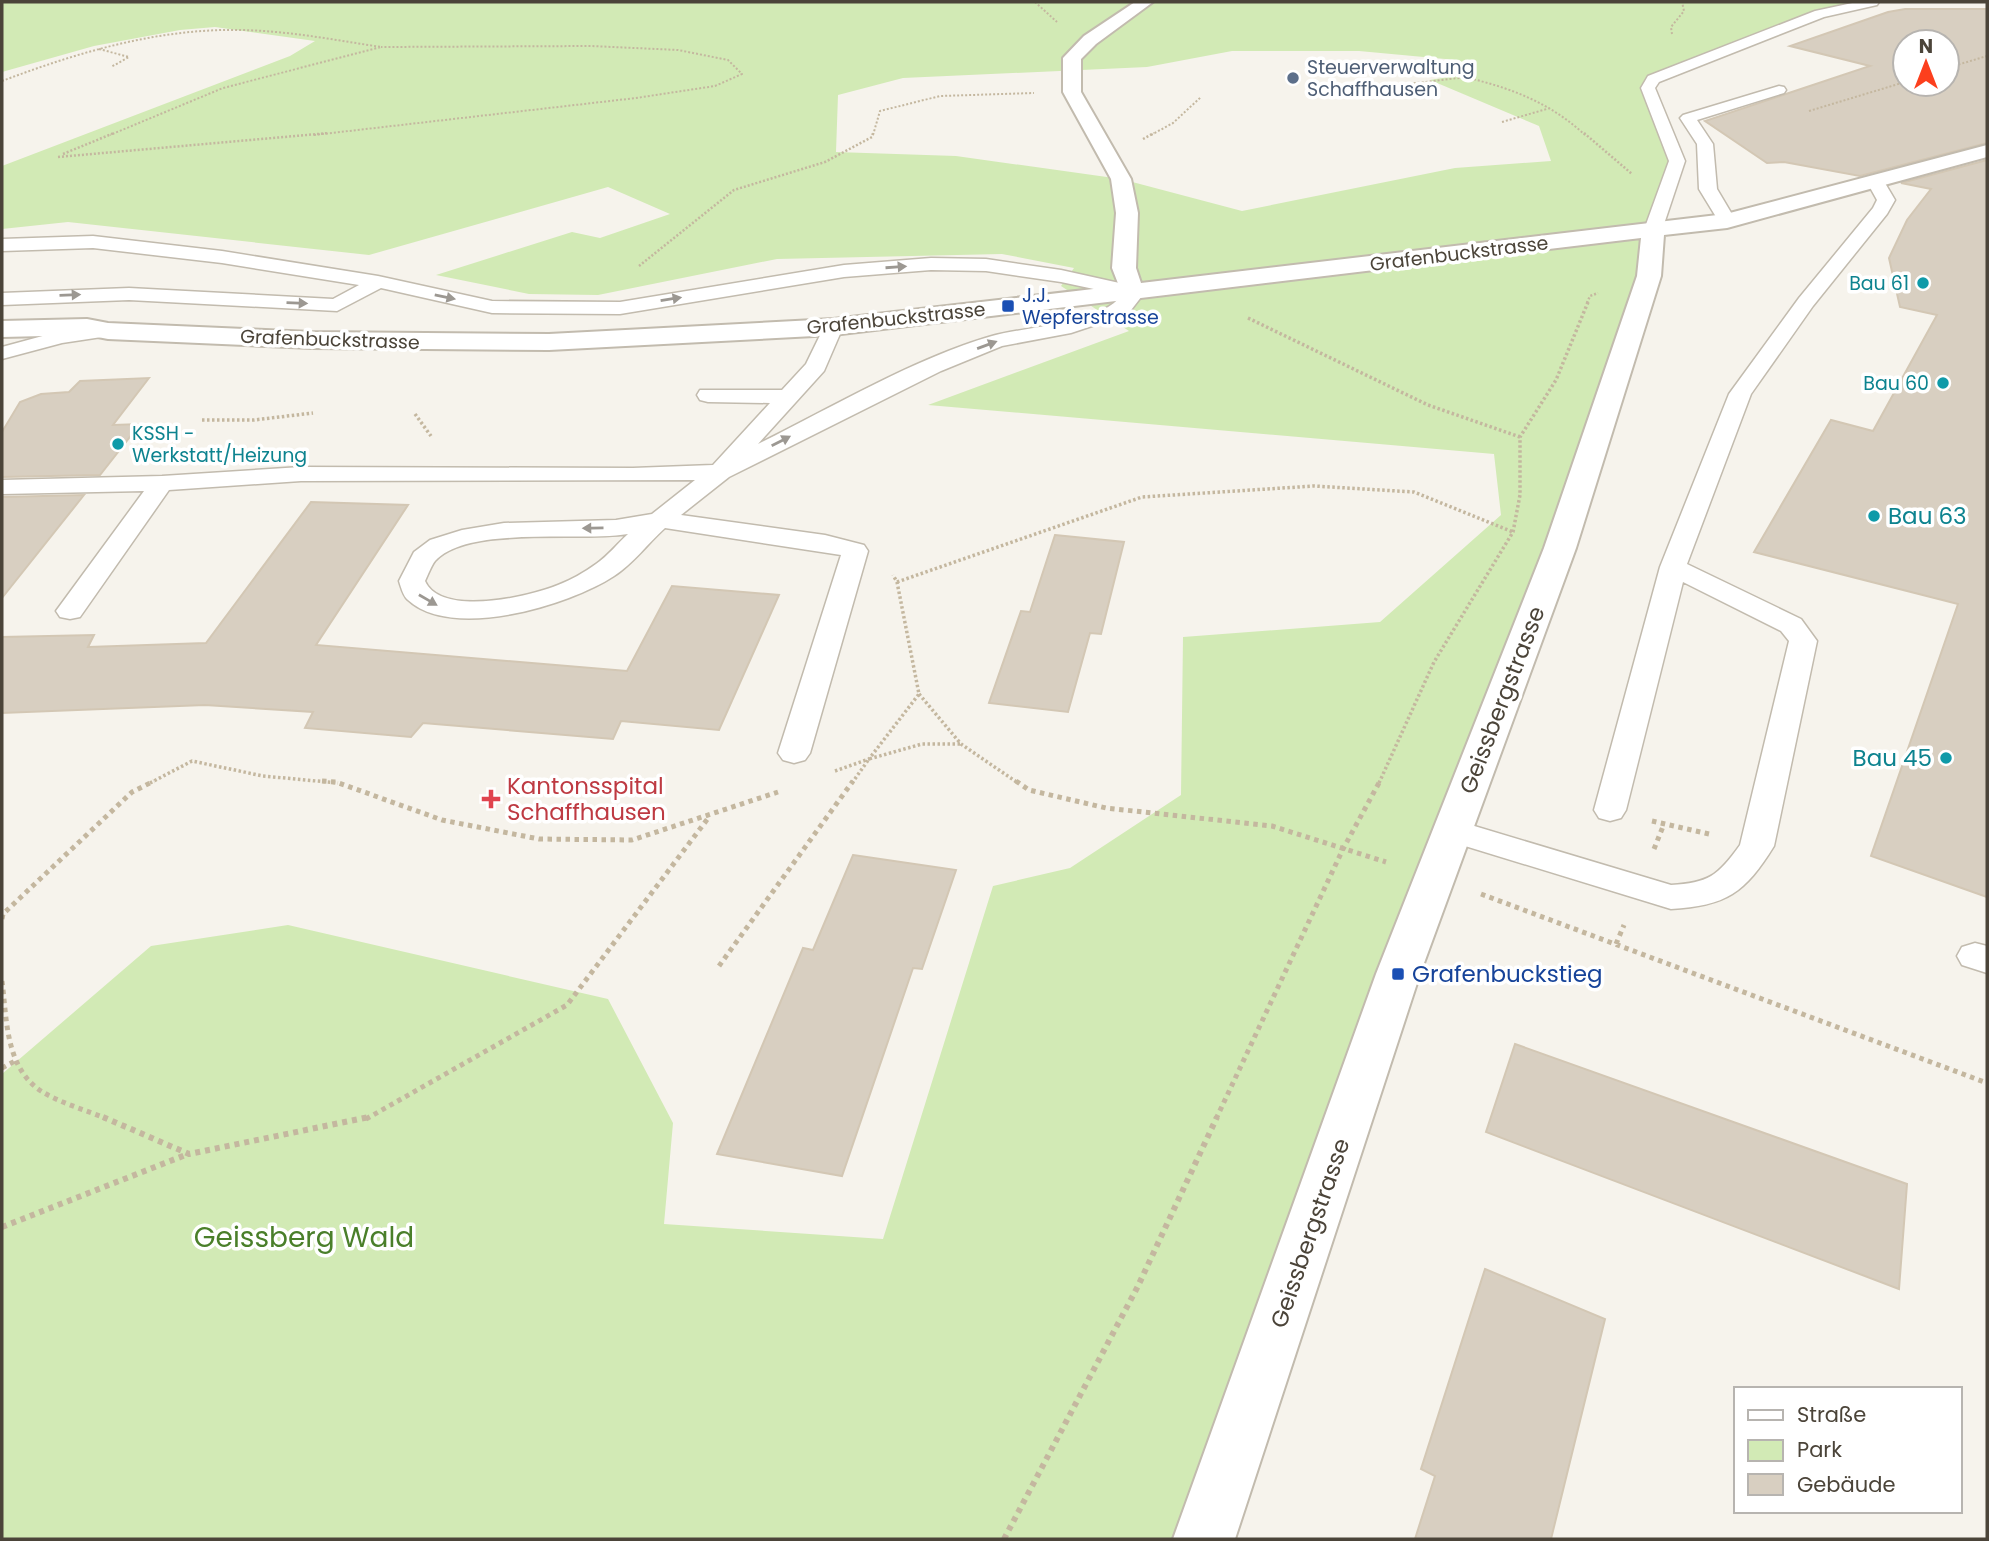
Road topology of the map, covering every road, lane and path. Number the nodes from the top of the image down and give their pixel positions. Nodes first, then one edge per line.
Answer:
1 (1145, 2) edge
2 (1873, 2) edge
3 (381, 47) junction
4 (98, 48) junction
5 (1987, 56) edge
6 (1961, 64) edge
7 (111, 67) dead end
8 (1415, 68) dead end
9 (1474, 77) junction
10 (2, 81) edge
11 (1374, 88) dead end
12 (1779, 90) dead end
13 (1399, 91) dead end
14 (1072, 92) junction
15 (1356, 96) dead end
16 (1201, 97) dead end
17 (1551, 108) junction
18 (1502, 122) dead end
19 (1105, 150) junction
20 (1987, 151) edge
21 (1876, 182) junction
22 (1666, 194) junction
23 (1727, 221) junction
24 (1653, 230) junction
25 (2, 245) edge
26 (1649, 276) junction
27 (378, 282) junction
28 (1185, 285) junction
29 (1135, 292) junction
30 (2, 299) edge
31 (338, 305) junction
32 (579, 309) junction
33 (833, 327) junction
34 (2, 329) edge
35 (108, 331) junction
36 (313, 340) junction
37 (2, 353) edge
38 (708, 395) dead end
39 (789, 397) junction
40 (313, 413) dead end
41 (202, 420) dead end
42 (1520, 437) junction
43 (720, 472) junction
44 (162, 483) junction
45 (2, 487) edge
46 (660, 520) junction
47 (1513, 532) junction
48 (1560, 548) junction
49 (1673, 567) junction
50 (898, 582) dead end
51 (70, 611) dead end
52 (919, 694) dead end
53 (961, 744) junction
54 (794, 753) dead end
55 (1610, 810) joint
56 (1451, 830) junction
57 (1757, 846) junction
58 (1343, 849) junction
59 (1434, 876) junction
60 (2, 915) edge
61 (719, 966) dead end
62 (2, 982) edge
63 (15, 1061) junction
64 (2, 1068) edge
65 (1987, 1083) edge
66 (189, 1154) junction
67 (2, 1227) edge
68 (1004, 1539) edge
69 (1204, 1539) edge

1 - 14 street
2 - 22 lane, Geissbergstrasse
3 - 3 path
3 - 4 path
4 - 7 path
4 - 10 path
5 - 6 path
8 - 9 path
9 - 11 path
9 - 17 path
12 - 23 lane
13 - 15 path
14 - 19 street
14 - 32 path
16 - 19 path
17 - 18 path
17 - 22 path
19 - 29 street
20 - 21 street, Grafenbuckstrasse
21 - 23 street, Grafenbuckstrasse
21 - 49 lane
22 - 24 lane, Geissbergstrasse
23 - 24 street, Grafenbuckstrasse
24 - 26 street, Geissbergstrasse
24 - 28 street, Grafenbuckstrasse
25 - 27 lane
26 - 42 path
26 - 48 street, Geissbergstrasse
27 - 31 lane
27 -> 32 lane
28 - 29 street, Grafenbuckstrasse
28 - 42 path
32 -> 29 lane
29 - 33 street, Grafenbuckstrasse
43 -> 29 lane
30 -> 31 lane
31 - 36 lane
33 - 36 street, Grafenbuckstrasse
33 - 39 lane
34 - 35 street, Grafenbuckstrasse
35 - 36 street, Grafenbuckstrasse
35 - 37 lane
38 - 39 lane
39 - 43 lane
40 - 41 path
42 - 47 path
43 - 44 lane
43 - 46 lane
44 - 45 lane
44 - 51 lane
46 -> 46 lane
46 - 54 lane
47 - 48 path
47 - 50 path
47 - 58 path
48 - 56 street, Geissbergstrasse
49 - 55 lane
49 - 57 lane
52 - 53 path
53 - 58 path
53 - 61 path
55 - 57 path
56 - 57 lane
56 - 59 street, Geissbergstrasse
58 - 59 path
58 - 68 path
59 - 65 path
59 - 69 street, Geissbergstrasse
60 - 66 path
62 - 63 path
63 - 64 path
63 - 66 path
66 - 67 path

